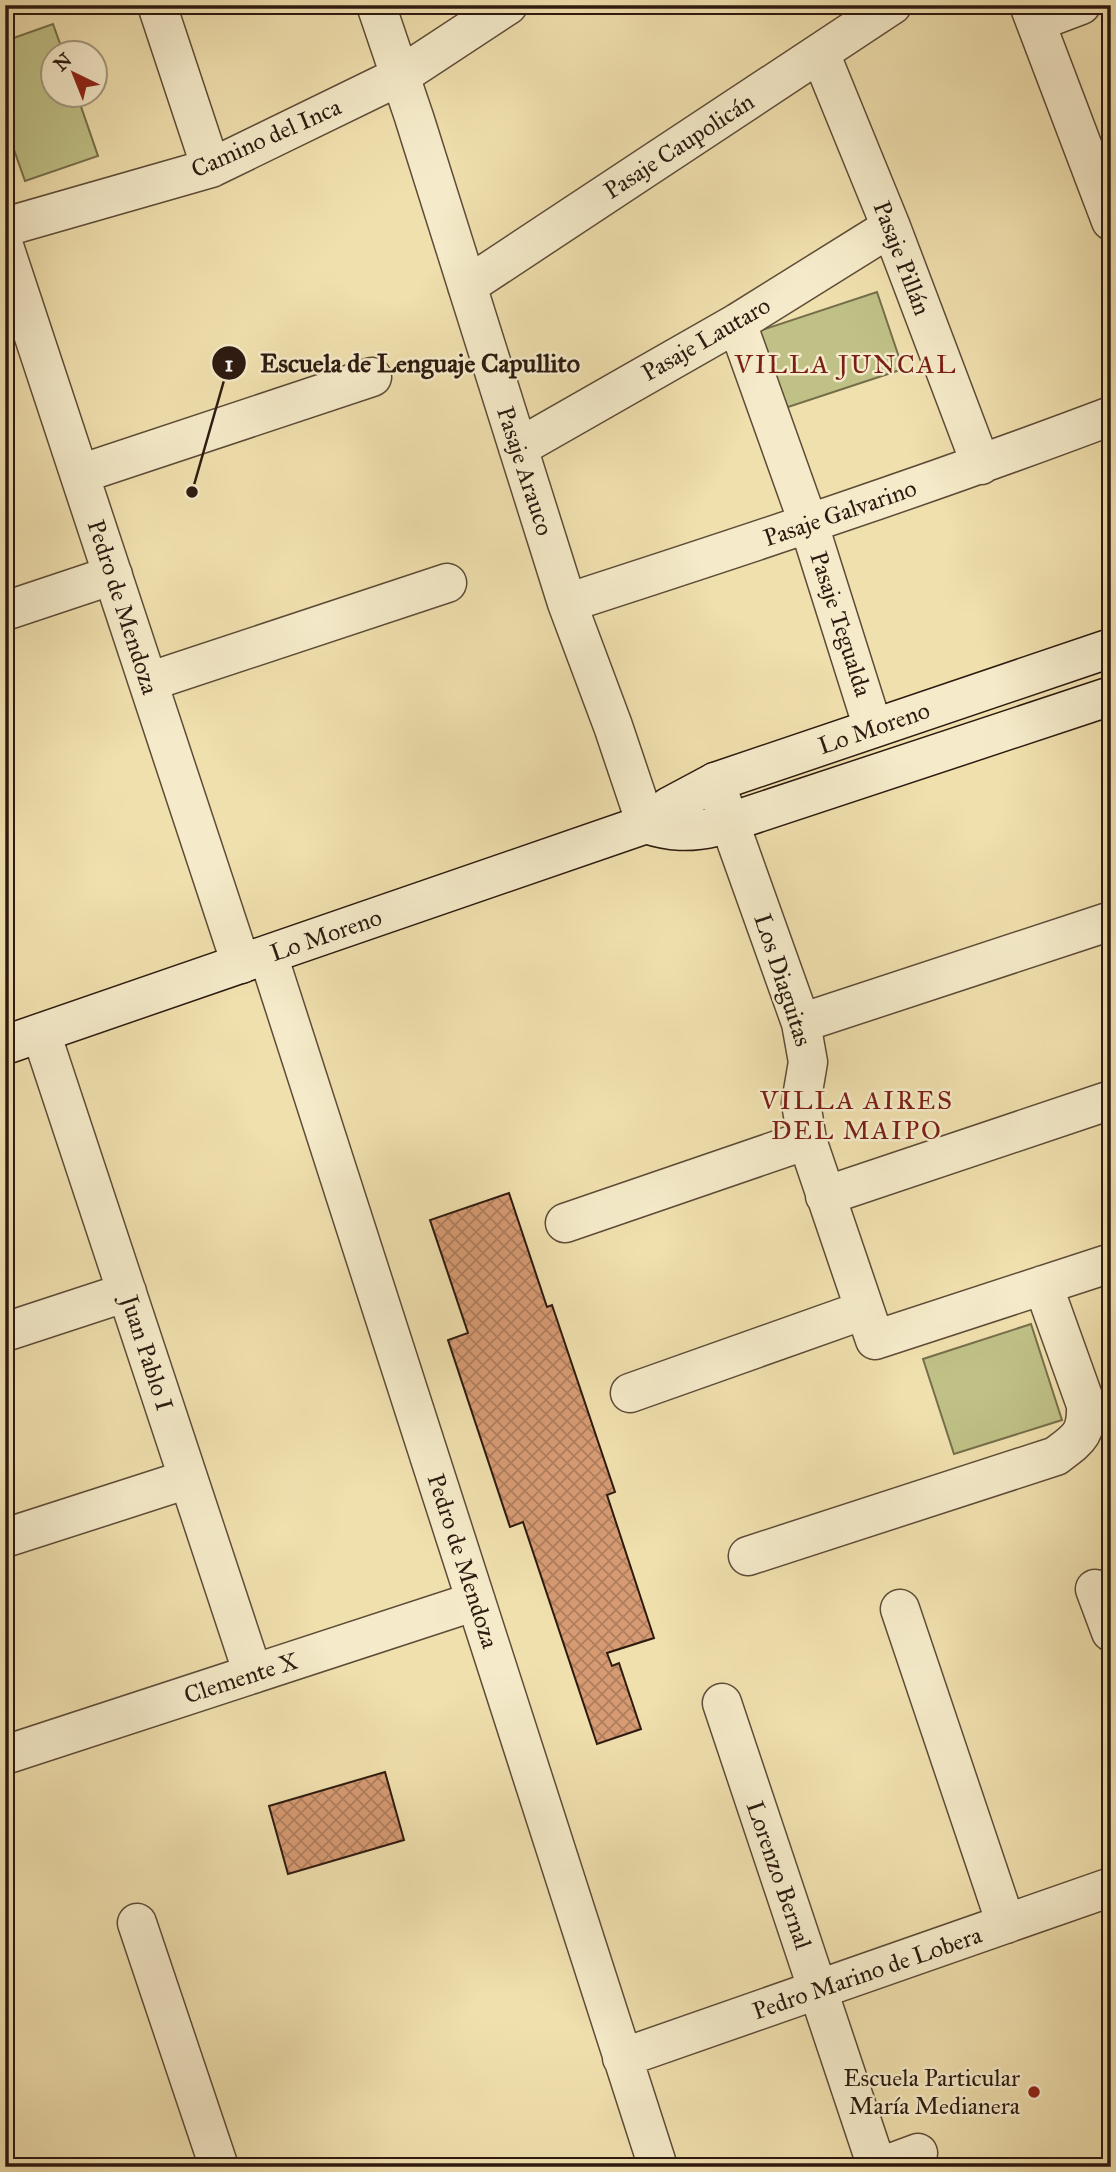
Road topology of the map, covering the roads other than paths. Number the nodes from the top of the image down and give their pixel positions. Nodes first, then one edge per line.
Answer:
1 (157, 5) edge
2 (376, 5) edge
3 (508, 5) edge
4 (892, 5) edge
5 (1081, 5) edge
6 (1032, 14) edge
7 (820, 53) junction
8 (400, 76) junction
9 (211, 168) junction
10 (1111, 221) edge
11 (5, 227) edge
12 (891, 227) junction
13 (5, 249) edge
14 (467, 286) junction
15 (737, 323) junction
16 (372, 377) dead end
17 (1111, 416) edge
18 (518, 448) junction
19 (981, 465) junction
20 (80, 474) junction
21 (809, 525) junction
22 (113, 575) junction
23 (447, 583) dead end
24 (567, 603) junction
25 (5, 611) edge
26 (1111, 648) edge
27 (148, 682) junction
28 (1111, 696) edge
29 (873, 728) junction
30 (715, 782) junction
31 (729, 822) junction
32 (646, 824) junction
33 (1111, 921) edge
34 (254, 959) junction
35 (801, 1023) junction
36 (41, 1033) junction
37 (5, 1045) edge
38 (1111, 1100) edge
39 (807, 1140) junction
40 (825, 1196) junction
41 (565, 1223) dead end
42 (1111, 1263) edge
43 (1043, 1285) junction
44 (127, 1292) junction
45 (869, 1325) junction
46 (5, 1332) edge
47 (630, 1393) dead end
48 (188, 1479) junction
49 (5, 1538) edge
50 (748, 1556) dead end
51 (1095, 1589) dead end
52 (476, 1601) junction
53 (900, 1609) dead end
54 (1111, 1632) edge
55 (253, 1674) junction
56 (722, 1703) dead end
57 (5, 1755) edge
58 (1111, 1887) edge
59 (137, 1923) dead end
60 (1006, 1924) junction
61 (818, 1990) junction
62 (622, 2058) junction
63 (918, 2153) dead end
64 (219, 2167) edge
65 (658, 2167) edge
66 (879, 2167) edge

1 - 9 street
2 - 8 street, Pasaje Arauco
3 - 8 street, Camino del Inca
4 - 7 street, Pasaje Caupolicán
5 - 6 street
6 - 10 street
7 - 12 street, Pasaje Pillán
7 - 14 street, Pasaje Caupolicán
8 - 9 street, Camino del Inca
8 - 14 street, Pasaje Arauco
9 - 11 street, Camino del Inca
12 - 15 street, Pasaje Lautaro
12 - 19 street, Pasaje Pillán
13 - 20 street, Pedro de Mendoza
14 - 18 street, Pasaje Arauco
15 - 18 street, Pasaje Lautaro
15 - 21 street, Pasaje Tegualda
16 - 20 street
17 - 19 street, Pasaje Galvarino
18 - 24 street, Pasaje Arauco
19 - 21 street, Pasaje Galvarino
20 - 22 street, Pedro de Mendoza
21 - 24 street, Pasaje Galvarino
21 - 29 street, Pasaje Tegualda
22 - 25 street
22 - 27 street, Pedro de Mendoza
23 - 27 street
24 - 32 street, Pasaje Arauco
26 - 29 street, Lo Moreno
27 - 34 street, Pedro de Mendoza
28 - 31 street, Lo Moreno
29 - 30 street, Lo Moreno
30 - 31 street, Los Diaguitas
30 - 32 street, Lo Moreno
31 - 32 street, Lo Moreno
31 - 35 street, Los Diaguitas
32 - 34 street, Lo Moreno
33 - 35 street
34 - 36 street, Lo Moreno
34 - 52 street, Pedro de Mendoza
35 - 39 street, Los Diaguitas
36 - 37 street, Lo Moreno
36 - 44 street, Juan Pablo I
38 - 40 street
39 - 40 street, Los Diaguitas
39 - 41 street
40 - 45 street, Los Diaguitas
42 - 43 street
43 - 45 street
43 - 50 street
44 - 46 street
44 - 48 street, Juan Pablo I
45 - 47 street
48 - 49 street
48 - 55 street, Juan Pablo I
51 - 54 street
52 - 55 street, Clemente X
52 - 62 street, Pedro de Mendoza
53 - 60 street
55 - 57 street, Clemente X
56 - 61 street, Lorenzo Bernal
58 - 60 street, Pedro Marino de Lobera
59 - 64 street
60 - 61 street, Pedro Marino de Lobera
61 - 62 street, Pedro Marino de Lobera
61 - 66 street, Lorenzo Bernal
62 - 65 street, Pedro de Mendoza
63 - 66 street, Lorenzo Bernal

